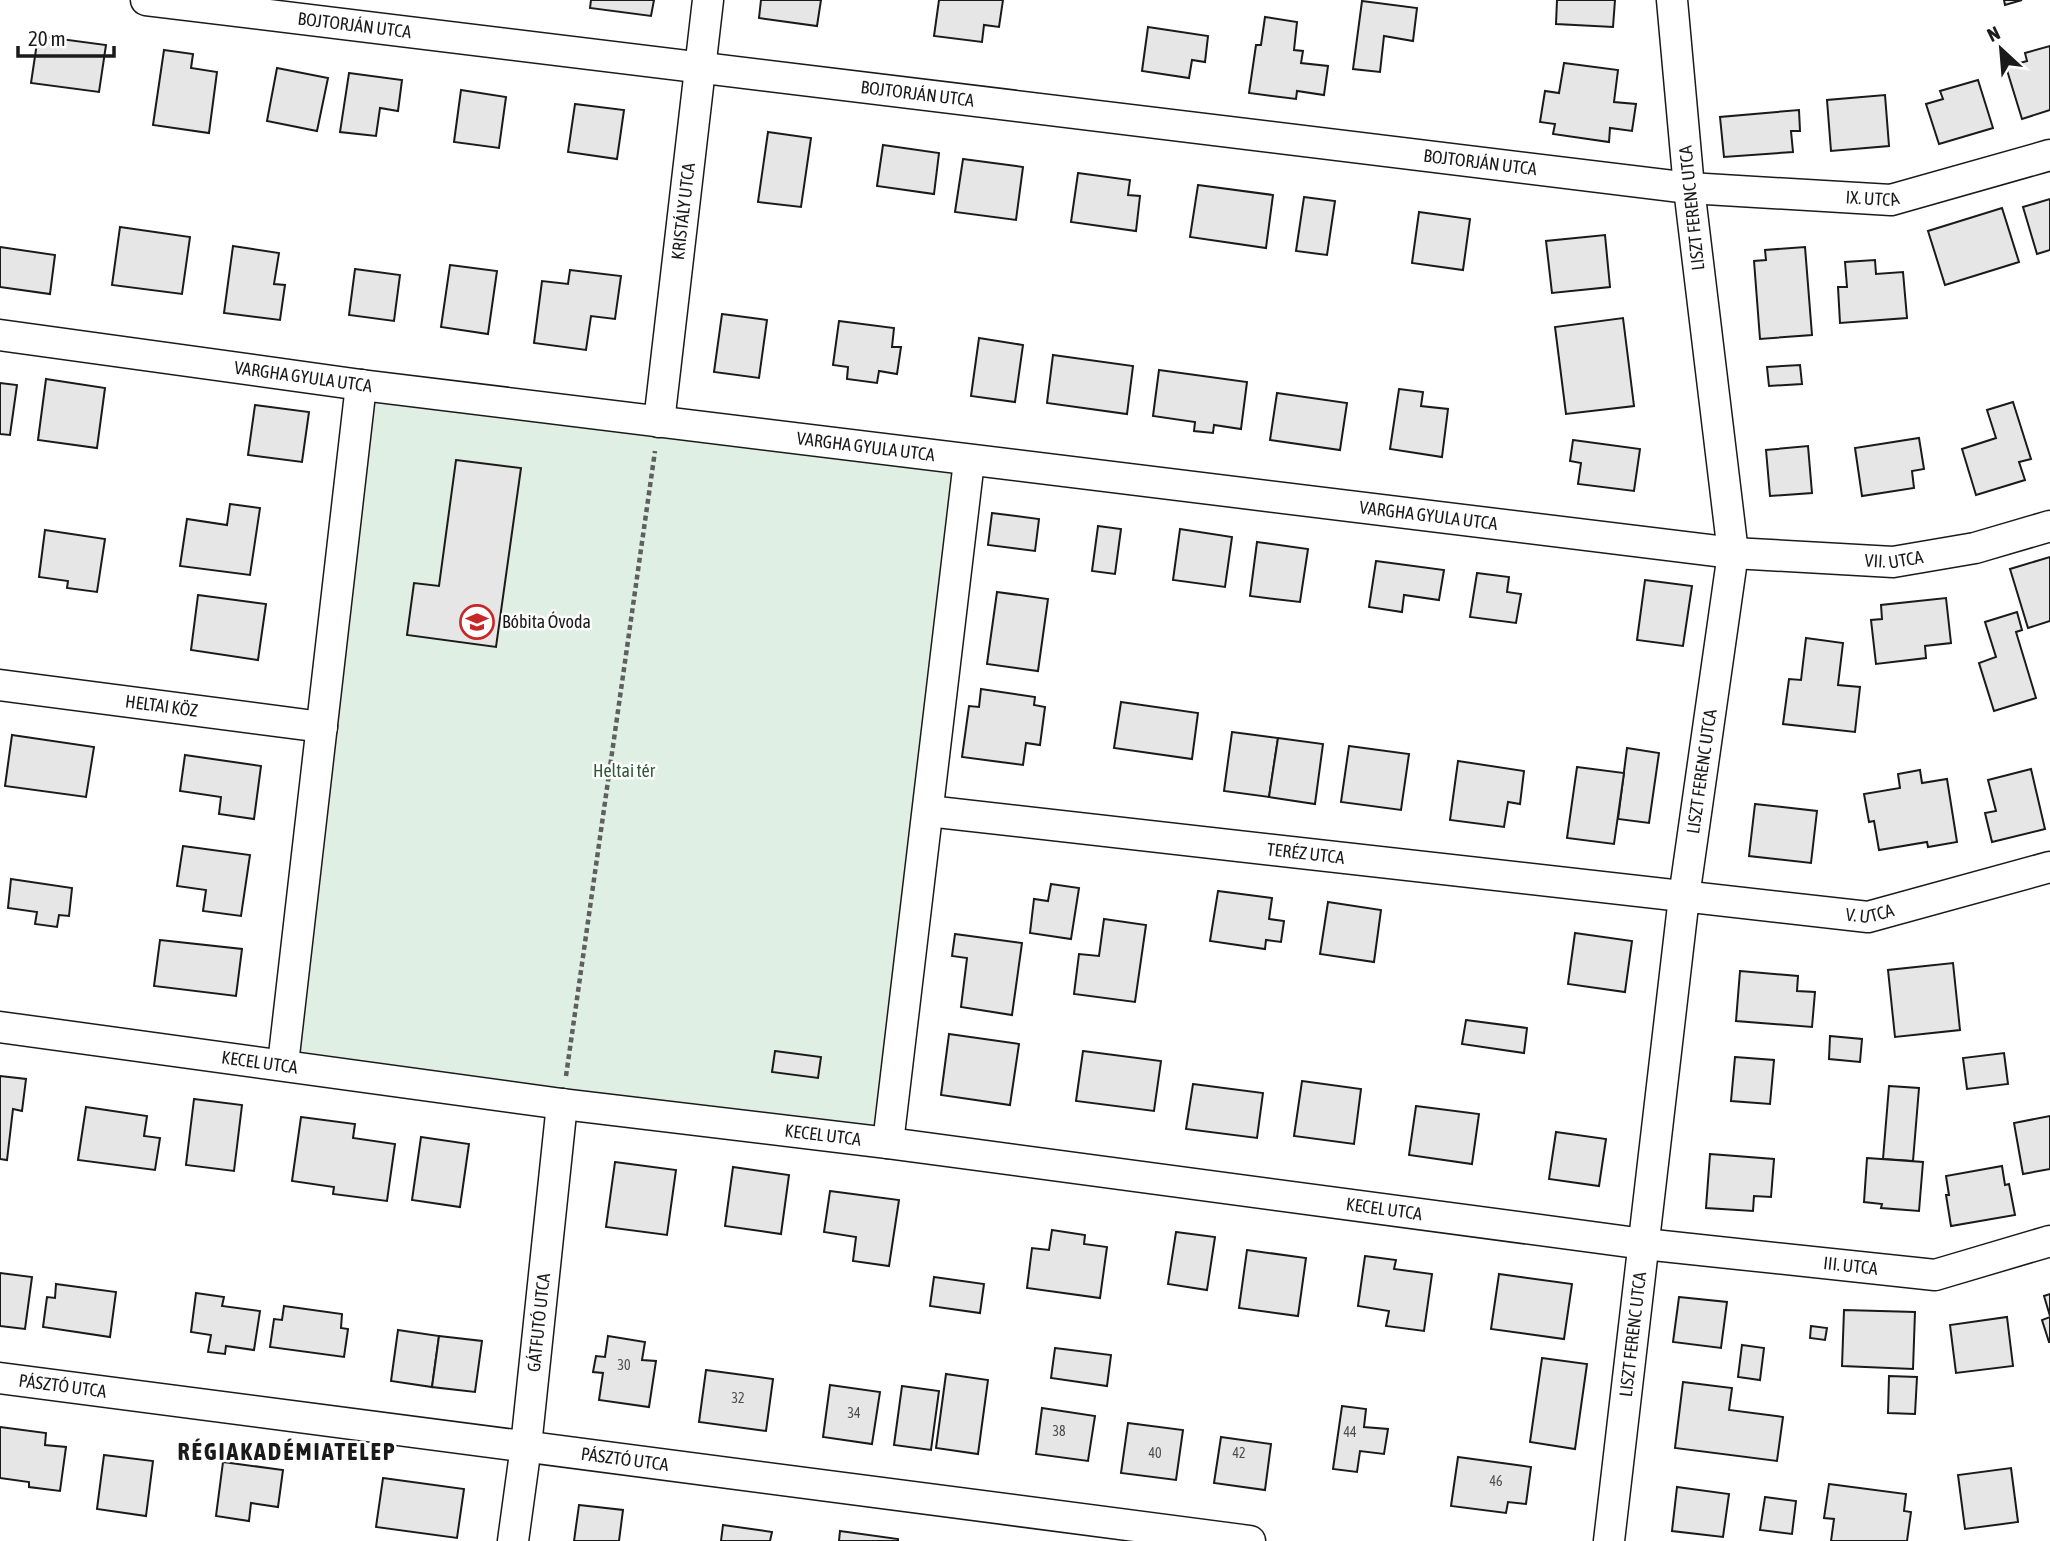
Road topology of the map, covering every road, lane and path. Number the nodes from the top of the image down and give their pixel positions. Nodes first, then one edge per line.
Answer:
1 (146, 0) edge
2 (708, 0) edge
3 (1672, 0) edge
4 (700, 66) junction
5 (2050, 155) edge
6 (1689, 188) junction
7 (0, 335) edge
8 (361, 384) junction
9 (659, 422) junction
10 (969, 461) junction
11 (2050, 526) edge
12 (1733, 553) junction
13 (0, 685) edge
14 (322, 727) junction
15 (928, 811) junction
16 (2050, 867) edge
17 (1685, 897) junction
18 (0, 1027) edge
19 (283, 1064) junction
20 (562, 1104) junction
21 (888, 1143) junction
22 (2050, 1241) edge
23 (1644, 1244) junction
24 (0, 1378) edge
25 (526, 1446) junction
26 (513, 1541) edge
27 (1250, 1541) edge
28 (1609, 1541) edge

1 - 4 street, BOJTORJÁN UTCA
2 - 4 street, KRISTÁLY UTCA
3 - 6 street, LISZT FERENC UTCA
4 - 6 street, BOJTORJÁN UTCA
4 - 9 street, KRISTÁLY UTCA
5 - 6 street, IX. UTCA
6 - 12 street, LISZT FERENC UTCA
7 - 8 street, VARGHA GYULA UTCA
8 - 9 street, VARGHA GYULA UTCA
8 - 14 street
9 - 10 street, VARGHA GYULA UTCA
9 - 20 path
10 - 12 street, VARGHA GYULA UTCA
10 - 15 street
11 - 12 street, VII. UTCA
12 - 17 street, LISZT FERENC UTCA
13 - 14 street, HELTAI KÖZ
14 - 19 street
15 - 17 street, TERÉZ UTCA
15 - 21 street
16 - 17 street, V. UTCA
17 - 23 street, LISZT FERENC UTCA
18 - 19 street, KECEL UTCA
19 - 20 street, KECEL UTCA
20 - 21 street, KECEL UTCA
20 - 25 street, GÁTFUTÓ UTCA
21 - 23 street, KECEL UTCA
22 - 23 street, III. UTCA
23 - 28 street, LISZT FERENC UTCA
24 - 25 street, PÁSZTÓ UTCA
25 - 26 street, GÁTFUTÓ UTCA
25 - 27 street, PÁSZTÓ UTCA

